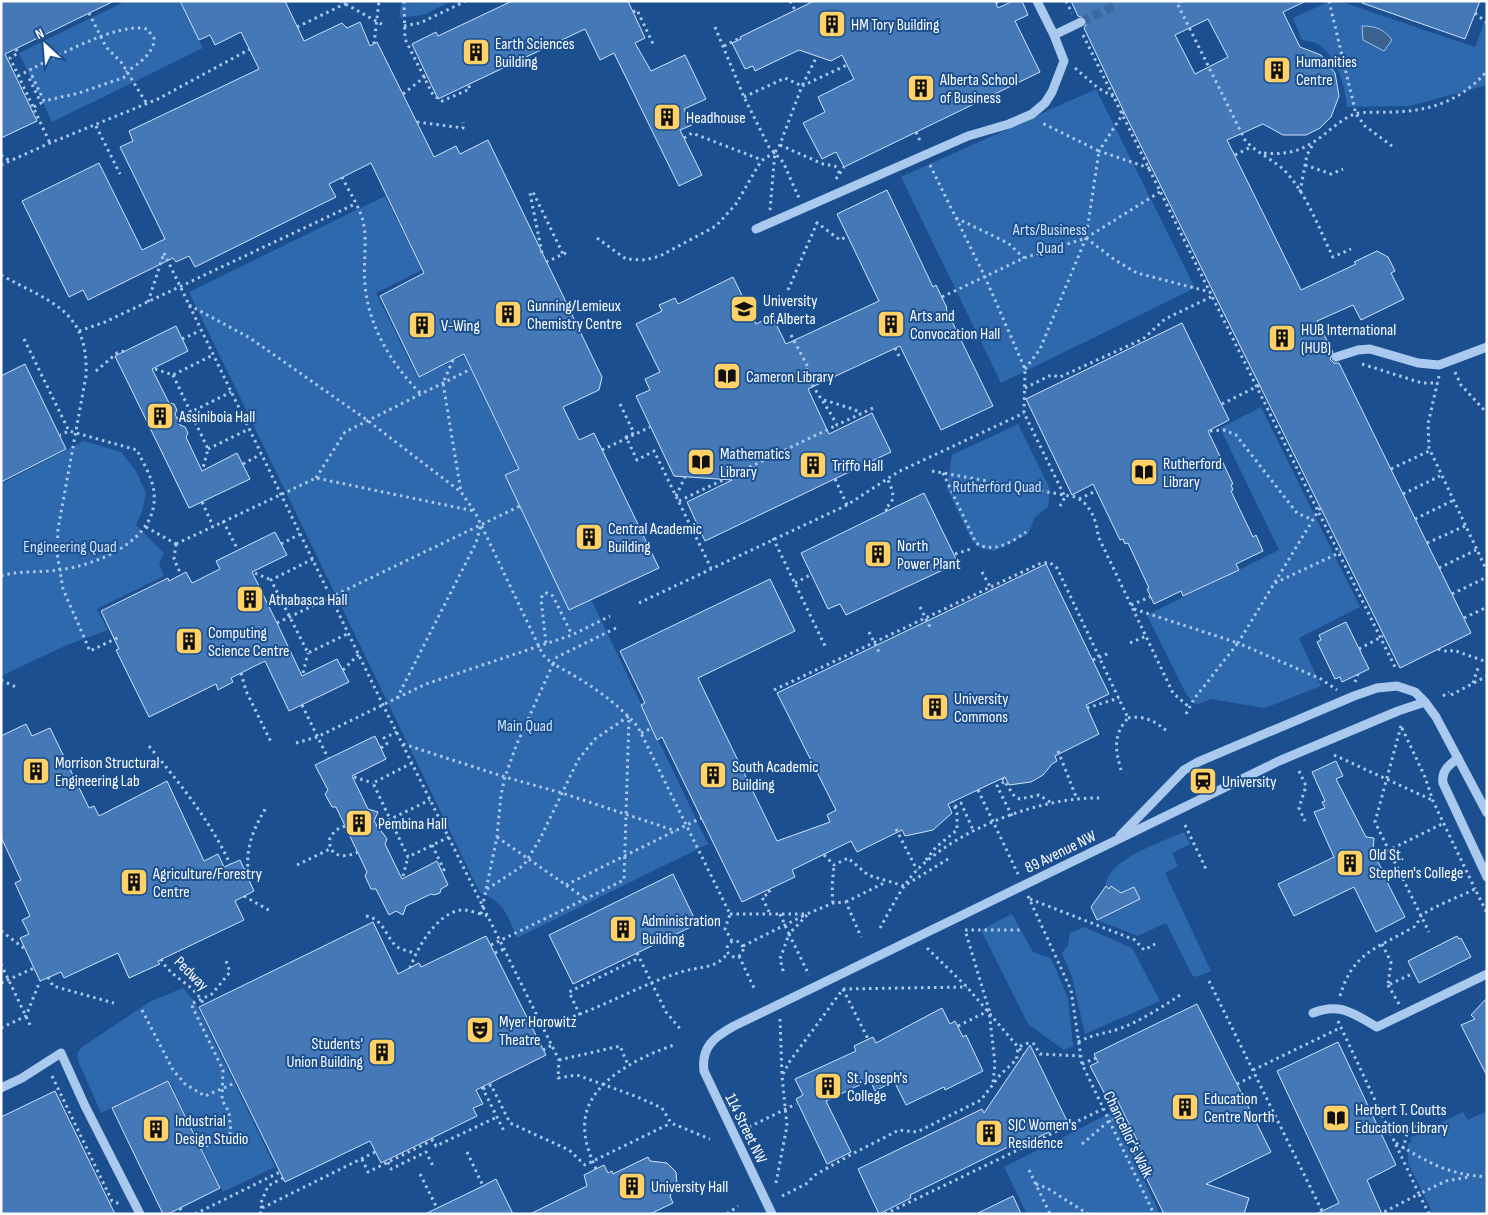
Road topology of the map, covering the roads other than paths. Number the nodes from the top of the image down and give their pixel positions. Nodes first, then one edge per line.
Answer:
1 (1037, 1) edge
2 (1081, 22) tunnel mouth
3 (1054, 35) junction
4 (756, 229) dead end
5 (1487, 347) edge
6 (1336, 357) road end
7 (1425, 702) junction
8 (1458, 758) junction
9 (1487, 813) edge
10 (1116, 840) junction
11 (1487, 877) edge
12 (1487, 974) edge
13 (1313, 1013) dead end
14 (704, 1054) joint
15 (1, 1088) edge
16 (140, 1214) edge
17 (772, 1214) edge

1 - 3 street
2 - 3 street
3 - 4 street
5 - 6 street
7 - 8 street
7 - 10 street, 89 Avenue NW
7 - 10 street
8 - 9 street
8 - 11 street
10 - 14 street, 89 Avenue NW
12 - 13 street
14 - 17 street, 114 Street NW
15 - 16 street

